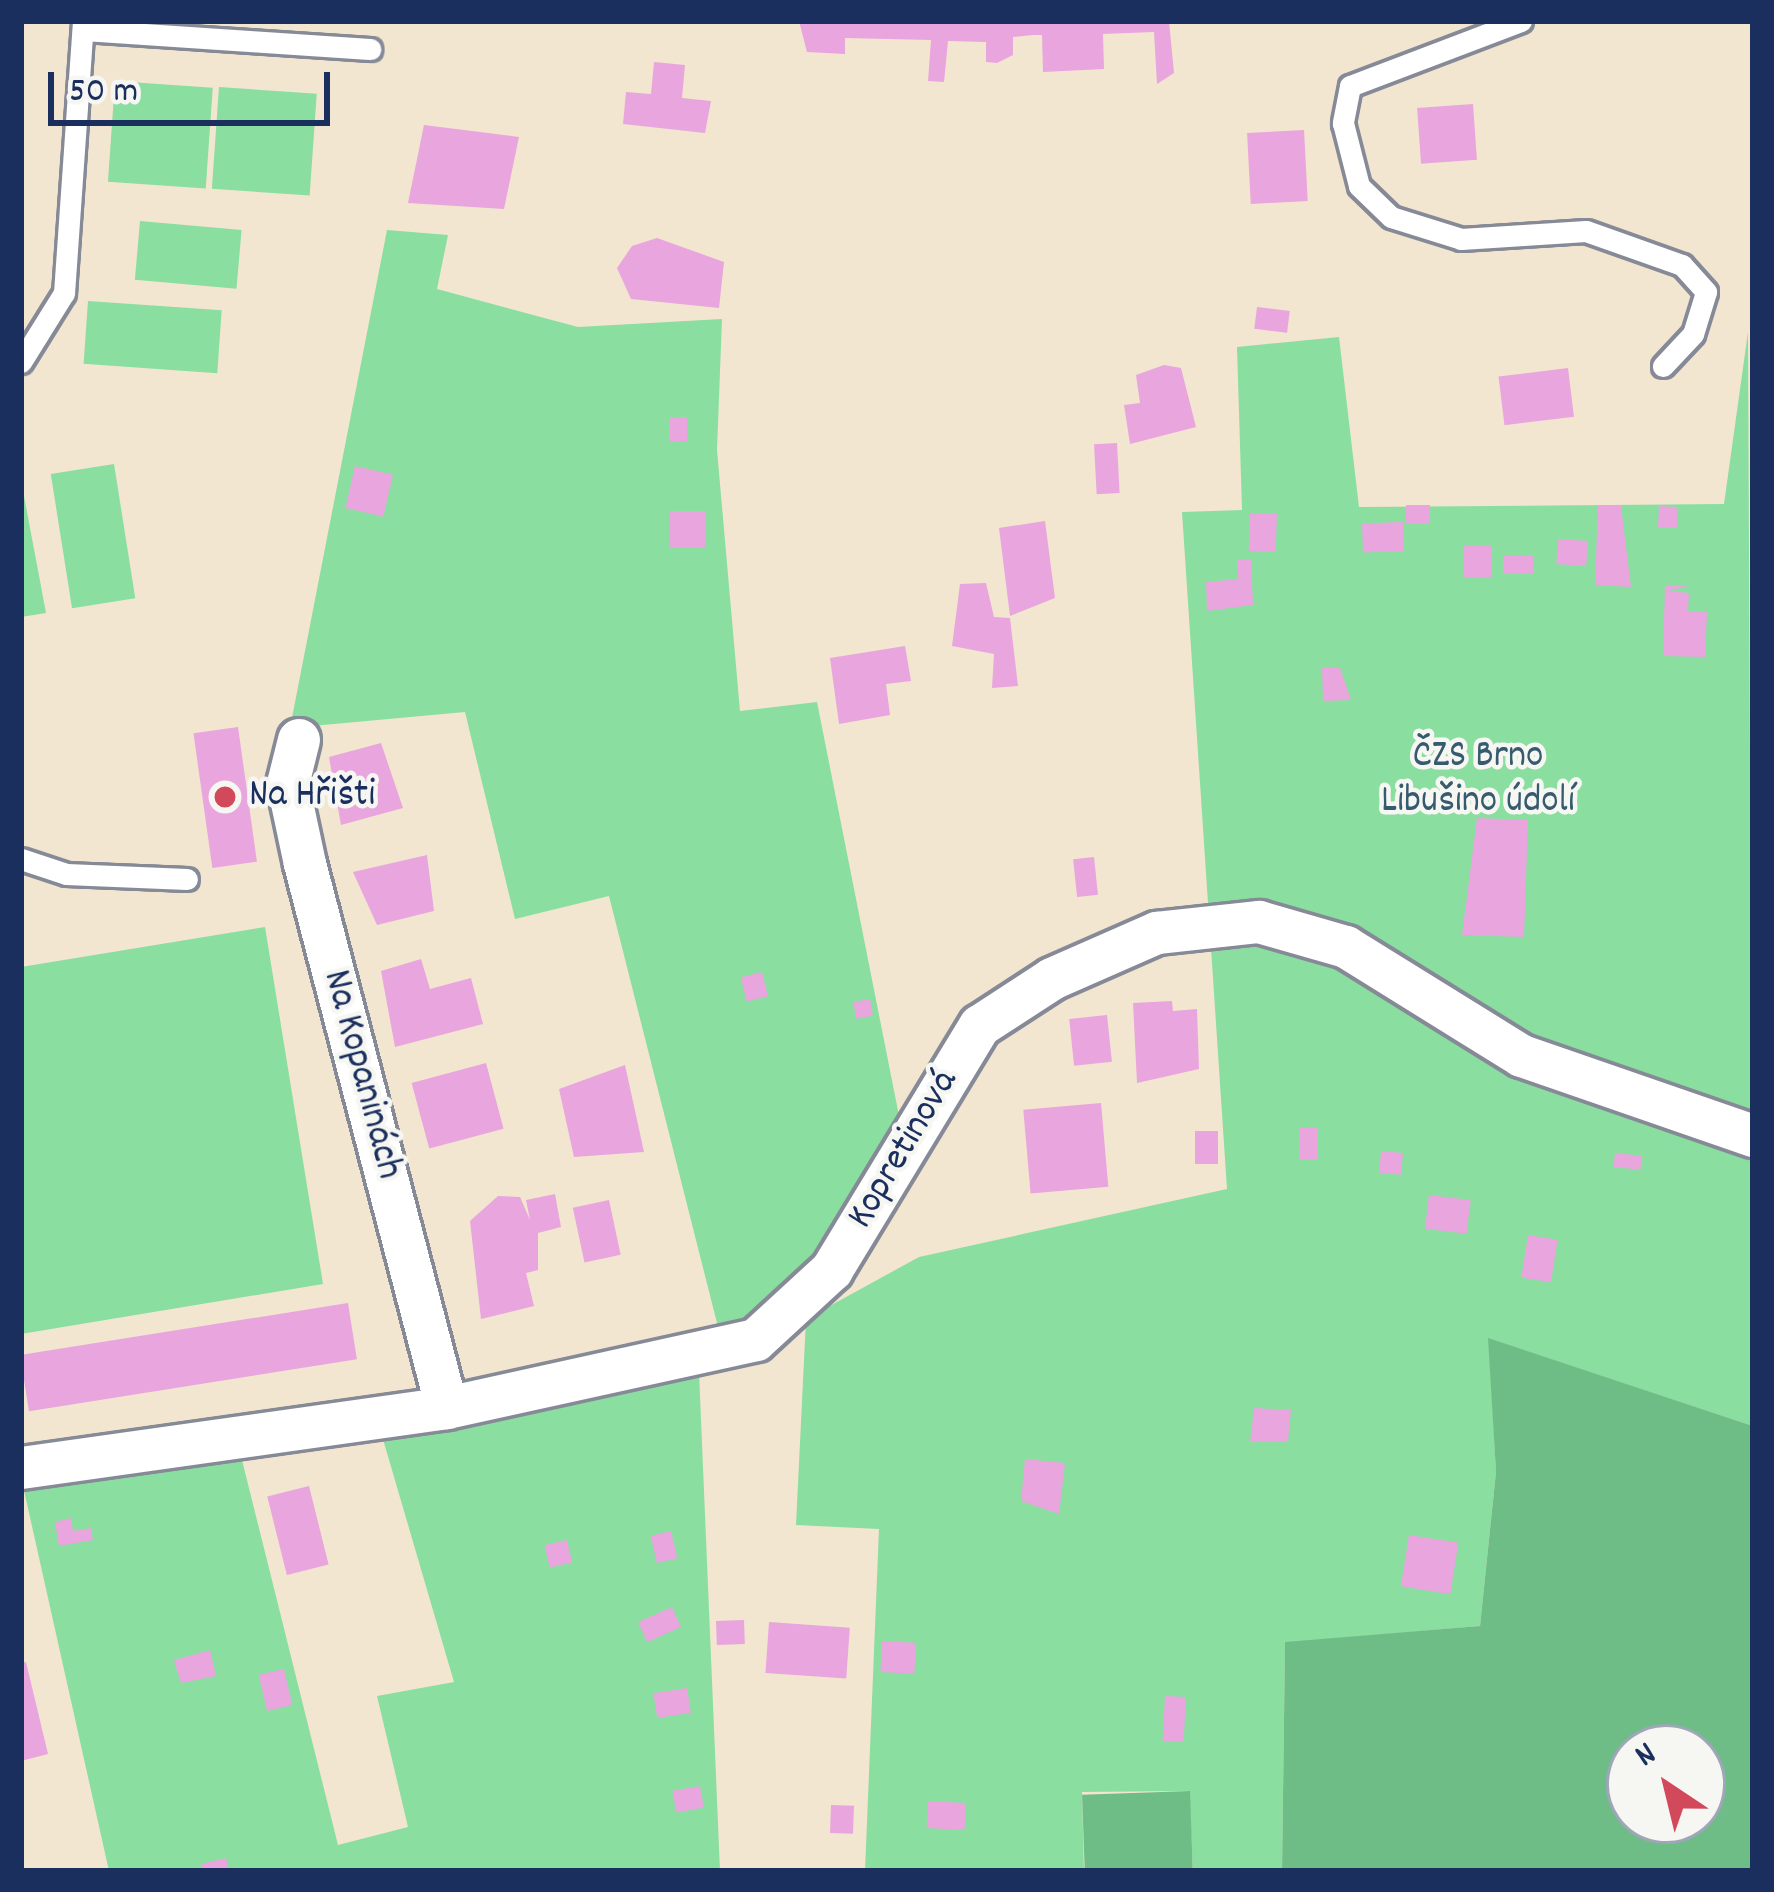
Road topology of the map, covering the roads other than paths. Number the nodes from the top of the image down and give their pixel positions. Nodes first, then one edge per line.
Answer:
1 (1521, 21) edge
2 (83, 25) edge
3 (370, 49) dead end
4 (21, 362) edge
5 (1663, 366) dead end
6 (299, 740) dead end
7 (21, 859) edge
8 (187, 879) dead end
9 (1753, 1136) edge
10 (447, 1408) junction
11 (21, 1468) edge

1 - 5 lane
2 - 3 lane
2 - 4 lane
6 - 10 street, Na Kopaninách
7 - 8 lane
9 - 10 street, Kopretinová
10 - 11 street, Kopretinová

